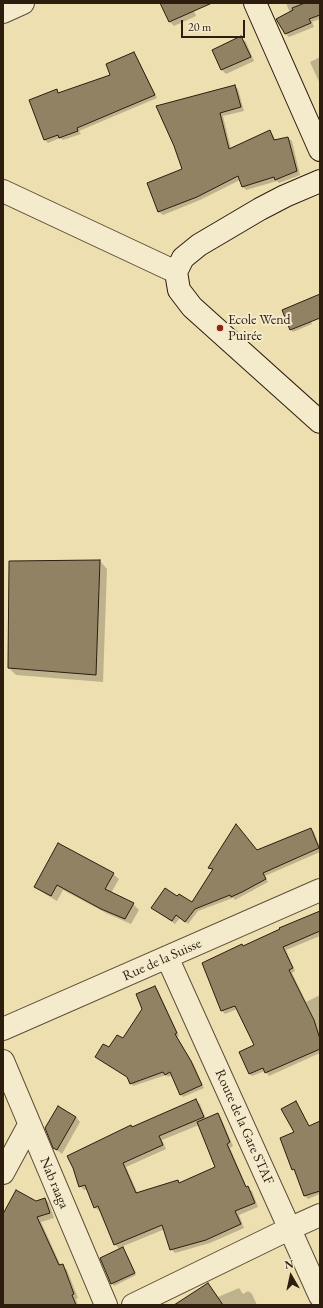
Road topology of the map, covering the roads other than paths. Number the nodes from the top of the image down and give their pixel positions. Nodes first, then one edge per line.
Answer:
1 (23, 3) edge
2 (256, 3) edge
3 (3, 12) edge
4 (320, 150) edge
5 (320, 181) edge
6 (3, 191) edge
7 (176, 272) junction
8 (320, 422) edge
9 (320, 890) edge
10 (167, 957) junction
11 (3, 1029) edge
12 (3, 1061) edge
13 (29, 1125) junction
14 (3, 1174) edge
15 (320, 1215) edge
16 (289, 1229) junction
17 (320, 1296) edge
18 (106, 1305) edge
19 (133, 1305) edge

1 - 3 street
2 - 4 street
5 - 7 street
6 - 7 street
7 - 8 street
9 - 10 street, Rue de la Suisse
10 - 11 street, Rue de la Suisse
10 - 16 street, Route de la Gare STAF
12 - 13 street, Nab raaga
13 - 14 street
13 - 18 street, Nab raaga
15 - 16 street
16 - 17 street, Route de la Gare STAF
16 - 19 street

